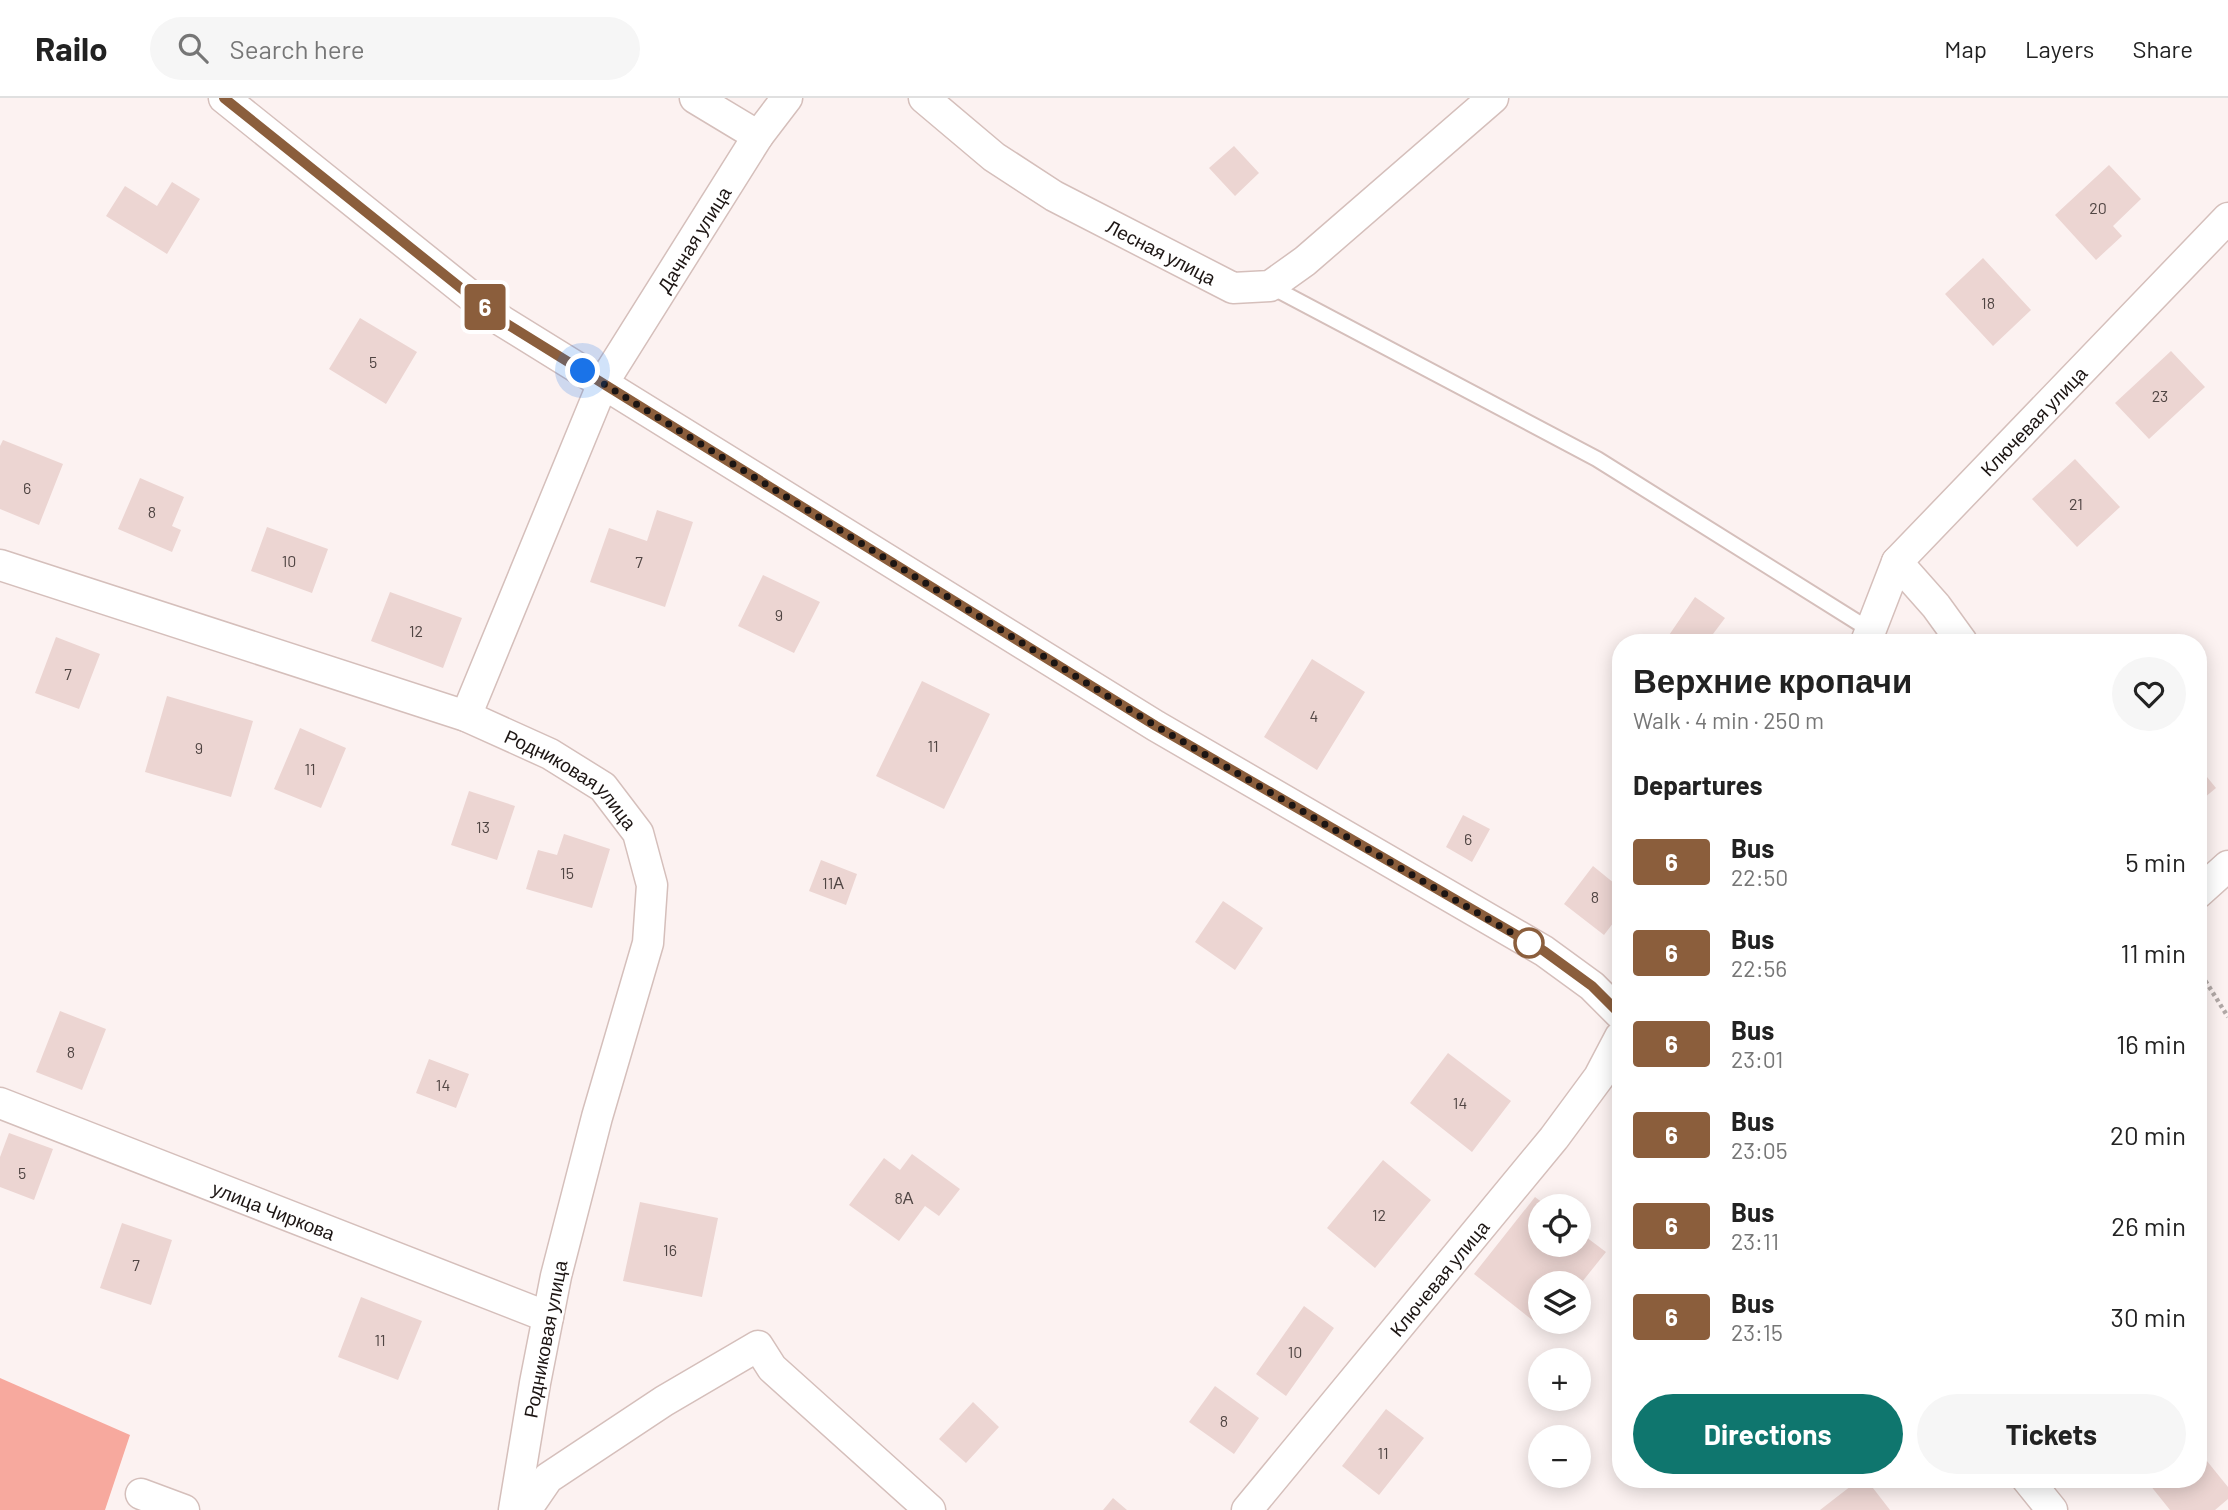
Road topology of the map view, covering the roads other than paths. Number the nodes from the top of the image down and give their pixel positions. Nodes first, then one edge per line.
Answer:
1 (224, 98) edge
2 (695, 98) edge
3 (787, 98) edge
4 (924, 98) edge
5 (1493, 98) edge
6 (758, 136) junction
7 (2228, 218) edge
8 (1270, 286) junction
9 (603, 383) junction
10 (1897, 562) junction
11 (0, 565) edge
12 (1865, 634) edge
13 (1869, 634) edge
14 (1956, 634) edge
15 (466, 716) junction
16 (2228, 866) edge
17 (2207, 885) edge
18 (1612, 1006) edge
19 (1612, 1052) edge
20 (0, 1103) edge
21 (548, 1317) junction
22 (2034, 1488) edge
23 (141, 1493) dead end
24 (184, 1510) edge
25 (514, 1510) edge
26 (526, 1510) edge
27 (930, 1510) edge
28 (1247, 1510) edge
29 (2052, 1510) edge

1 - 9 street
2 - 6 street
3 - 6 street, Дачная улица
4 - 8 street, Лесная улица
5 - 8 street
6 - 9 street, Дачная улица
7 - 10 street, Ключевая улица
8 - 12 lane
9 - 15 street, Дачная улица
9 - 18 street
10 - 13 street, Ключевая улица
10 - 14 street
11 - 15 street, Родниковая улица
15 - 21 street, Родниковая улица
16 - 17 street
19 - 28 street, Ключевая улица
20 - 21 street, улица Чиркова
21 - 25 street, Родниковая улица
22 - 29 street
23 - 24 street
26 - 27 street

